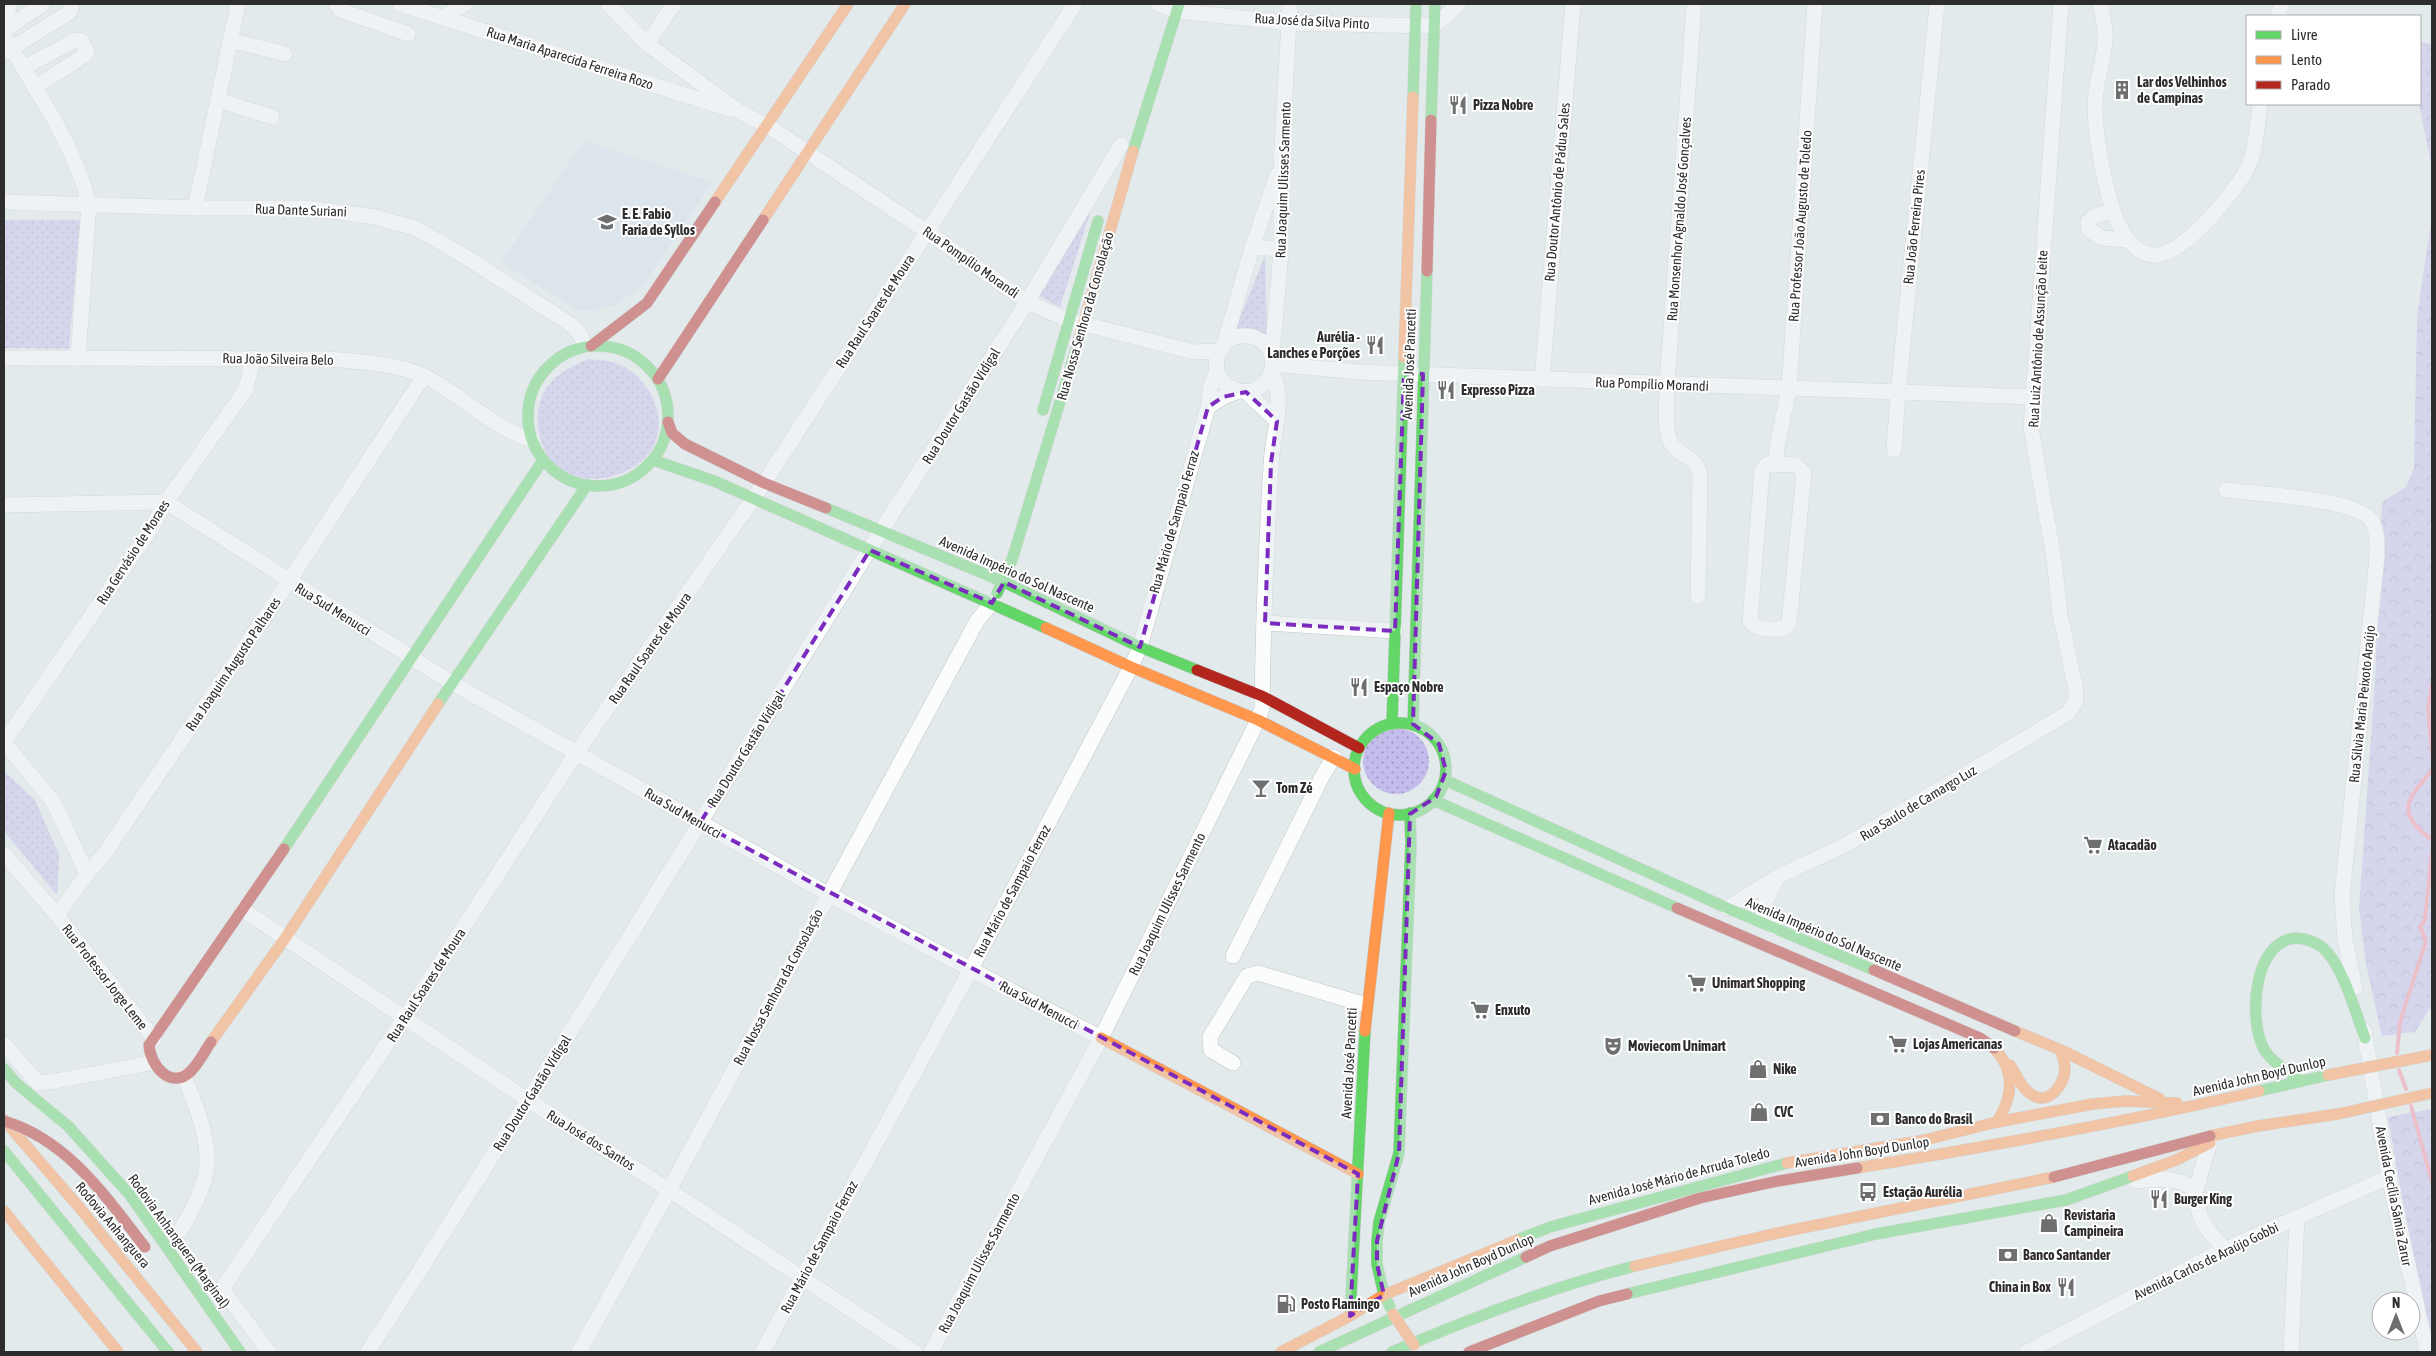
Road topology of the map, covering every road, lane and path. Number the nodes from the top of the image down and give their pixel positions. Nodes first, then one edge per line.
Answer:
1 (10, 4) edge
2 (43, 4) edge
3 (72, 4) edge
4 (238, 4) edge
5 (336, 4) edge
6 (400, 4) edge
7 (465, 4) edge
8 (608, 4) edge
9 (674, 4) edge
10 (848, 4) edge
11 (905, 4) edge
12 (1075, 4) edge
13 (1290, 4) edge
14 (1416, 4) edge
15 (1435, 4) edge
16 (1459, 4) edge
17 (1573, 4) edge
18 (1694, 4) edge
19 (1815, 4) edge
20 (1937, 4) edge
21 (2061, 4) edge
22 (2100, 4) edge
23 (1170, 6) edge
24 (443, 17) junction
25 (1290, 23) junction
26 (4, 24) edge
27 (1415, 25) junction
28 (1434, 26) junction
29 (4, 30) edge
30 (408, 34) dead end
31 (4, 35) edge
32 (230, 40) junction
33 (647, 44) junction
34 (8, 51) edge
35 (284, 54) dead end
36 (23, 68) junction
37 (1142, 81) dead end
38 (34, 88) junction
39 (218, 100) junction
40 (2260, 105) edge
41 (740, 112) junction
42 (272, 117) dead end
43 (768, 126) junction
44 (1123, 140) joint
45 (806, 153) junction
46 (1281, 164) junction
47 (1107, 191) dead end
48 (4, 202) edge
49 (89, 205) junction
50 (195, 208) junction
51 (1102, 209) dead end
52 (2112, 211) junction
53 (926, 230) junction
54 (2129, 240) junction
55 (1252, 248) junction
56 (1281, 252) junction
57 (1027, 302) junction
58 (1068, 320) junction
59 (1084, 324) junction
60 (588, 346) junction
61 (1222, 348) junction
62 (1194, 352) junction
63 (4, 358) edge
64 (78, 358) junction
65 (253, 358) junction
66 (1273, 364) junction
67 (1217, 368) junction
68 (1404, 373) junction
69 (1424, 374) junction
70 (424, 376) junction
71 (658, 379) junction
72 (1542, 380) junction
73 (1667, 385) junction
74 (1789, 388) junction
75 (1243, 391) junction
76 (1898, 393) junction
77 (2032, 397) junction
78 (1208, 407) junction
79 (1041, 419) dead end
80 (1277, 421) junction
81 (668, 422) junction
82 (532, 440) junction
83 (1894, 450) dead end
84 (543, 460) junction
85 (653, 460) junction
86 (1776, 464) junction
87 (764, 483) junction
88 (587, 485) junction
89 (2226, 490) dead end
90 (754, 499) junction
91 (166, 502) junction
92 (1017, 502) dead end
93 (4, 506) edge
94 (881, 531) junction
95 (870, 550) junction
96 (289, 581) junction
97 (1004, 582) junction
98 (987, 591) junction
99 (1698, 596) dead end
100 (1265, 623) junction
101 (1395, 632) junction
102 (1140, 647) junction
103 (411, 657) junction
104 (1131, 667) junction
105 (452, 683) junction
106 (1262, 696) junction
107 (1258, 720) junction
108 (2055, 721) joint
109 (1392, 724) junction
110 (1413, 725) junction
111 (4, 742) edge
112 (1360, 748) junction
113 (576, 752) junction
114 (1334, 757) junction
115 (1355, 769) junction
116 (1445, 780) junction
117 (1433, 800) junction
118 (1390, 813) junction
119 (1410, 813) junction
120 (700, 823) junction
121 (4, 854) edge
122 (87, 874) junction
123 (1777, 877) junction
124 (828, 894) junction
125 (1727, 908) junction
126 (243, 910) junction
127 (56, 914) junction
128 (1777, 930) junction
129 (286, 937) junction
130 (1233, 956) dead end
131 (971, 969) junction
132 (1366, 1005) junction
133 (405, 1017) junction
134 (1101, 1038) junction
135 (2365, 1038) junction
136 (154, 1039) junction
137 (4, 1044) edge
138 (2060, 1050) junction
139 (2432, 1055) edge
140 (2003, 1057) junction
141 (151, 1063) junction
142 (1233, 1063) dead end
143 (4, 1069) edge
144 (184, 1076) junction
145 (2301, 1081) junction
146 (2432, 1093) edge
147 (528, 1100) junction
148 (2167, 1103) junction
149 (2195, 1106) junction
150 (4, 1120) edge
151 (1997, 1122) junction
152 (2232, 1131) junction
153 (2210, 1142) junction
154 (4, 1151) edge
155 (1358, 1174) junction
156 (2389, 1177) junction
157 (2116, 1183) junction
158 (669, 1190) junction
159 (2195, 1192) junction
160 (4, 1211) edge
161 (2297, 1217) junction
162 (181, 1230) dead end
163 (2225, 1249) junction
164 (148, 1250) dead end
165 (802, 1278) junction
166 (1384, 1295) junction
167 (1350, 1316) junction
168 (202, 1319) dead end
169 (118, 1352) edge
170 (168, 1352) edge
171 (197, 1352) edge
172 (233, 1352) edge
173 (240, 1352) edge
174 (269, 1352) edge
175 (368, 1352) edge
176 (578, 1352) edge
177 (762, 1352) edge
178 (915, 1352) edge
179 (931, 1352) edge
180 (1281, 1352) edge
181 (1319, 1352) edge
182 (1392, 1352) edge
183 (1414, 1352) edge
184 (1469, 1352) edge
185 (2026, 1352) edge
186 (2291, 1352) edge
187 (2427, 1352) edge

1 - 26 street
2 - 29 street
3 - 34 street
4 - 32 street
5 - 30 street
6 - 24 street, Rua Maria Aparecida Ferreira Rozo
7 - 24 street
8 - 33 street
9 - 33 street
10 - 43 main road
11 - 45 main road
12 - 53 street, Rua Raul Soares de Moura
13 - 25 street, Rua Joaquim Ulisses Sarmento
14 - 27 main road, Avenida José Pancetti
15 - 28 main road, Avenida José Pancetti
16 - 28 street
17 - 72 street, Rua Doutor Antônio de Pádua Sales
18 - 73 street, Rua Monsenhor Agnaldo José Gonçalves
19 - 74 street, Rua Professor João Augusto de Toledo
20 - 76 street, Rua João Ferreira Pires
21 - 77 street, Rua Luiz Antônio de Assunção Leite
22 - 52 street
23 - 25 street, Rua José da Silva Pinto
23 - 37 main road
23 - 59 main road, Rua Nossa Senhora da Consolação
24 - 41 street, Rua Maria Aparecida Ferreira Rozo
25 - 27 street, Rua José da Silva Pinto
25 - 46 street, Rua Joaquim Ulisses Sarmento
27 - 28 street, Rua José da Silva Pinto
27 - 68 main road, Avenida José Pancetti
28 - 69 main road, Avenida José Pancetti
31 - 34 street
32 - 35 street
32 - 39 street
33 - 41 street
34 - 36 street
36 - 38 street
36 - 38 street
38 - 49 street
39 - 42 street
39 - 50 street
40 - 54 street
41 - 43 street, Rua Pompílio Morandi
43 - 45 street, Rua Pompílio Morandi
43 - 60 main road
44 - 47 main road
44 - 57 street, Rua Doutor Gastão Vidigal
45 - 53 street, Rua Pompílio Morandi
45 - 71 main road
46 - 55 street
46 - 56 street, Rua Joaquim Ulisses Sarmento
48 - 49 street, Rua Dante Suriani
49 - 50 street, Rua Dante Suriani
49 - 64 street
50 - 60 street, Rua Dante Suriani
51 - 58 main road, Rua Nossa Senhora da Consolação
52 - 54 street
52 - 54 street
53 - 57 street, Rua Pompílio Morandi
53 - 87 street, Rua Raul Soares de Moura
55 - 56 street
55 - 61 street
56 - 66 street, Rua Joaquim Ulisses Sarmento
57 - 58 street, Rua Pompílio Morandi
57 - 94 street, Rua Doutor Gastão Vidigal
58 - 59 street, Rua Pompílio Morandi
58 - 79 main road, Rua Nossa Senhora da Consolação
59 - 62 street, Rua Pompílio Morandi
59 - 97 main road, Rua Nossa Senhora da Consolação
60 - 71 main road
60 - 82 main road
61 - 62 street, Rua Pompílio Morandi
61 - 66 street
61 - 67 street
62 - 67 street, Rua Pompílio Morandi
63 - 64 street, Rua João Silveira Belo
64 - 65 street, Rua João Silveira Belo
65 - 70 street, Rua João Silveira Belo
65 - 91 street, Rua Gervásio de Moraes
66 - 68 street, Rua Pompílio Morandi
66 - 75 street
66 - 80 street, Rua Joaquim Ulisses Sarmento
67 - 75 street
67 - 78 street, Rua Mário de Sampaio Ferraz
68 - 69 street, Rua Pompílio Morandi
68 - 101 main road, Avenida José Pancetti
69 - 72 street, Rua Pompílio Morandi
69 - 110 main road, Avenida José Pancetti
70 - 82 street, Rua João Silveira Belo
70 - 96 street, Rua Joaquim Augusto Palhares
71 - 81 main road
72 - 73 street, Rua Pompílio Morandi
73 - 74 street, Rua Pompílio Morandi
73 - 99 street, Rua Monsenhor Agnaldo José Gonçalves
74 - 76 street, Rua Pompílio Morandi
74 - 86 street, Rua Professor João Augusto de Toledo
75 - 78 street
75 - 80 street
76 - 77 street, Rua Pompílio Morandi
76 - 83 street, Rua João Ferreira Pires
77 - 108 street, Rua Luiz Antônio de Assunção Leite
78 - 102 street, Rua Mário de Sampaio Ferraz
80 - 100 street, Rua Joaquim Ulisses Sarmento
81 - 85 main road
81 - 87 main road, Avenida Império do Sol Nascente
82 - 84 main road
84 - 88 main road
84 - 103 main road
85 - 88 main road
85 - 90 main road, Avenida Império do Sol Nascente
86 - 86 street
87 - 90 street, Rua Raul Soares de Moura
87 - 94 main road, Avenida Império do Sol Nascente
88 - 105 main road
89 - 135 street, Rua Silvia Maria Peixoto Araújo
90 - 95 main road, Avenida Império do Sol Nascente
90 - 113 street, Rua Raul Soares de Moura
91 - 93 street
91 - 96 street, Rua Sud Menucci
91 - 111 street, Rua Gervásio de Moraes
92 - 98 main road, Rua Nossa Senhora da Consolação
94 - 95 street, Rua Doutor Gastão Vidigal
94 - 98 main road, Avenida Império do Sol Nascente
95 - 98 main road, Avenida Império do Sol Nascente
95 - 120 street, Rua Doutor Gastão Vidigal
96 - 103 street, Rua Sud Menucci
96 - 122 street, Rua Joaquim Augusto Palhares
97 - 98 main road, Rua Nossa Senhora da Consolação
97 - 98 main road, Avenida Império do Sol Nascente
97 - 102 main road, Avenida Império do Sol Nascente
98 - 104 main road, Avenida Império do Sol Nascente
98 - 124 street, Rua Nossa Senhora da Consolação
100 - 101 street
100 - 106 street, Rua Joaquim Ulisses Sarmento
101 - 109 main road, Avenida José Pancetti
102 - 104 street, Rua Mário de Sampaio Ferraz
102 - 106 main road, Avenida Império do Sol Nascente
103 - 105 street, Rua Sud Menucci
103 - 126 main road
104 - 107 main road, Avenida Império do Sol Nascente
104 - 131 street, Rua Mário de Sampaio Ferraz
105 - 113 street, Rua Sud Menucci
105 - 129 main road
106 - 107 street, Rua Joaquim Ulisses Sarmento
106 - 112 main road, Avenida Império do Sol Nascente
107 - 114 main road, Avenida Império do Sol Nascente
107 - 134 street, Rua Joaquim Ulisses Sarmento
108 - 123 street, Rua Saulo de Camargo Luz
109 - 110 main road
109 - 112 main road
110 - 116 main road
111 - 122 street
112 - 115 main road
113 - 120 street, Rua Sud Menucci
113 - 133 street, Rua Raul Soares de Moura
114 - 115 main road, Avenida Império do Sol Nascente
114 - 130 street
115 - 118 main road
116 - 117 main road
116 - 125 main road, Avenida Império do Sol Nascente
117 - 119 main road
117 - 140 main road
118 - 119 main road
118 - 132 main road, Avenida José Pancetti
119 - 166 main road
120 - 124 street, Rua Sud Menucci
120 - 147 street, Rua Doutor Gastão Vidigal
121 - 127 street, Rua Professor Jorge Leme
122 - 127 street, Rua Professor Jorge Leme
123 - 125 street, Rua Saulo de Camargo Luz
123 - 128 street
124 - 131 street, Rua Sud Menucci
124 - 158 street, Rua Nossa Senhora da Consolação
125 - 128 main road, Avenida Império do Sol Nascente
126 - 129 street, Rua José dos Santos
126 - 136 main road
127 - 136 street, Rua Professor Jorge Leme
128 - 138 main road, Avenida Império do Sol Nascente
129 - 133 street, Rua José dos Santos
129 - 144 main road
131 - 134 street, Rua Sud Menucci
131 - 165 street, Rua Mário de Sampaio Ferraz
132 - 142 street
132 - 155 main road, Avenida José Pancetti
133 - 147 street, Rua José dos Santos
133 - 174 street, Rua Raul Soares de Moura
134 - 155 main road, Rua Sud Menucci
134 - 179 street, Rua Joaquim Ulisses Sarmento
135 - 145 main road
135 - 156 street, Avenida Cecília Sâmia Zarur
136 - 141 main road
137 - 141 street
138 - 140 main road
138 - 148 main road, Avenida Império do Sol Nascente
139 - 145 main road, Avenida John Boyd Dunlop, bridge
140 - 151 main road
141 - 144 main road
143 - 173 main road, Rodovia Anhanguera (Marginal)
144 - 162 street
145 - 149 main road, Avenida John Boyd Dunlop
146 - 152 main road, bridge
147 - 158 street, Rua José dos Santos
147 - 175 street, Rua Doutor Gastão Vidigal
148 - 149 main road, Avenida Império do Sol Nascente
148 - 151 main road, Avenida José Mário de Arruda Toledo
149 - 181 main road, Avenida John Boyd Dunlop
150 - 164 main road, bridge
150 - 171 main road, Rodovia Anhanguera
151 - 166 main road, Avenida José Mário de Arruda Toledo
152 - 153 main road
152 - 182 main road
153 - 157 main road
153 - 159 street
154 - 170 main road
155 - 167 main road, Avenida José Pancetti
156 - 161 street, Avenida Carlos de Araújo Gobbi
156 - 187 street, Avenida Cecília Sâmia Zarur
157 - 159 street
157 - 184 main road
158 - 165 street, Rua José dos Santos
158 - 176 street, Rua Nossa Senhora da Consolação
159 - 163 street
160 - 169 main road
161 - 163 street, Avenida Carlos de Araújo Gobbi
161 - 186 street
163 - 185 street, Avenida Carlos de Araújo Gobbi
165 - 177 street, Rua Mário de Sampaio Ferraz
165 - 178 street, Rua José dos Santos
166 - 167 main road, Avenida José Mário de Arruda Toledo
166 - 183 main road, bridge
167 - 180 main road, Avenida José Mário de Arruda Toledo
168 - 172 main road

